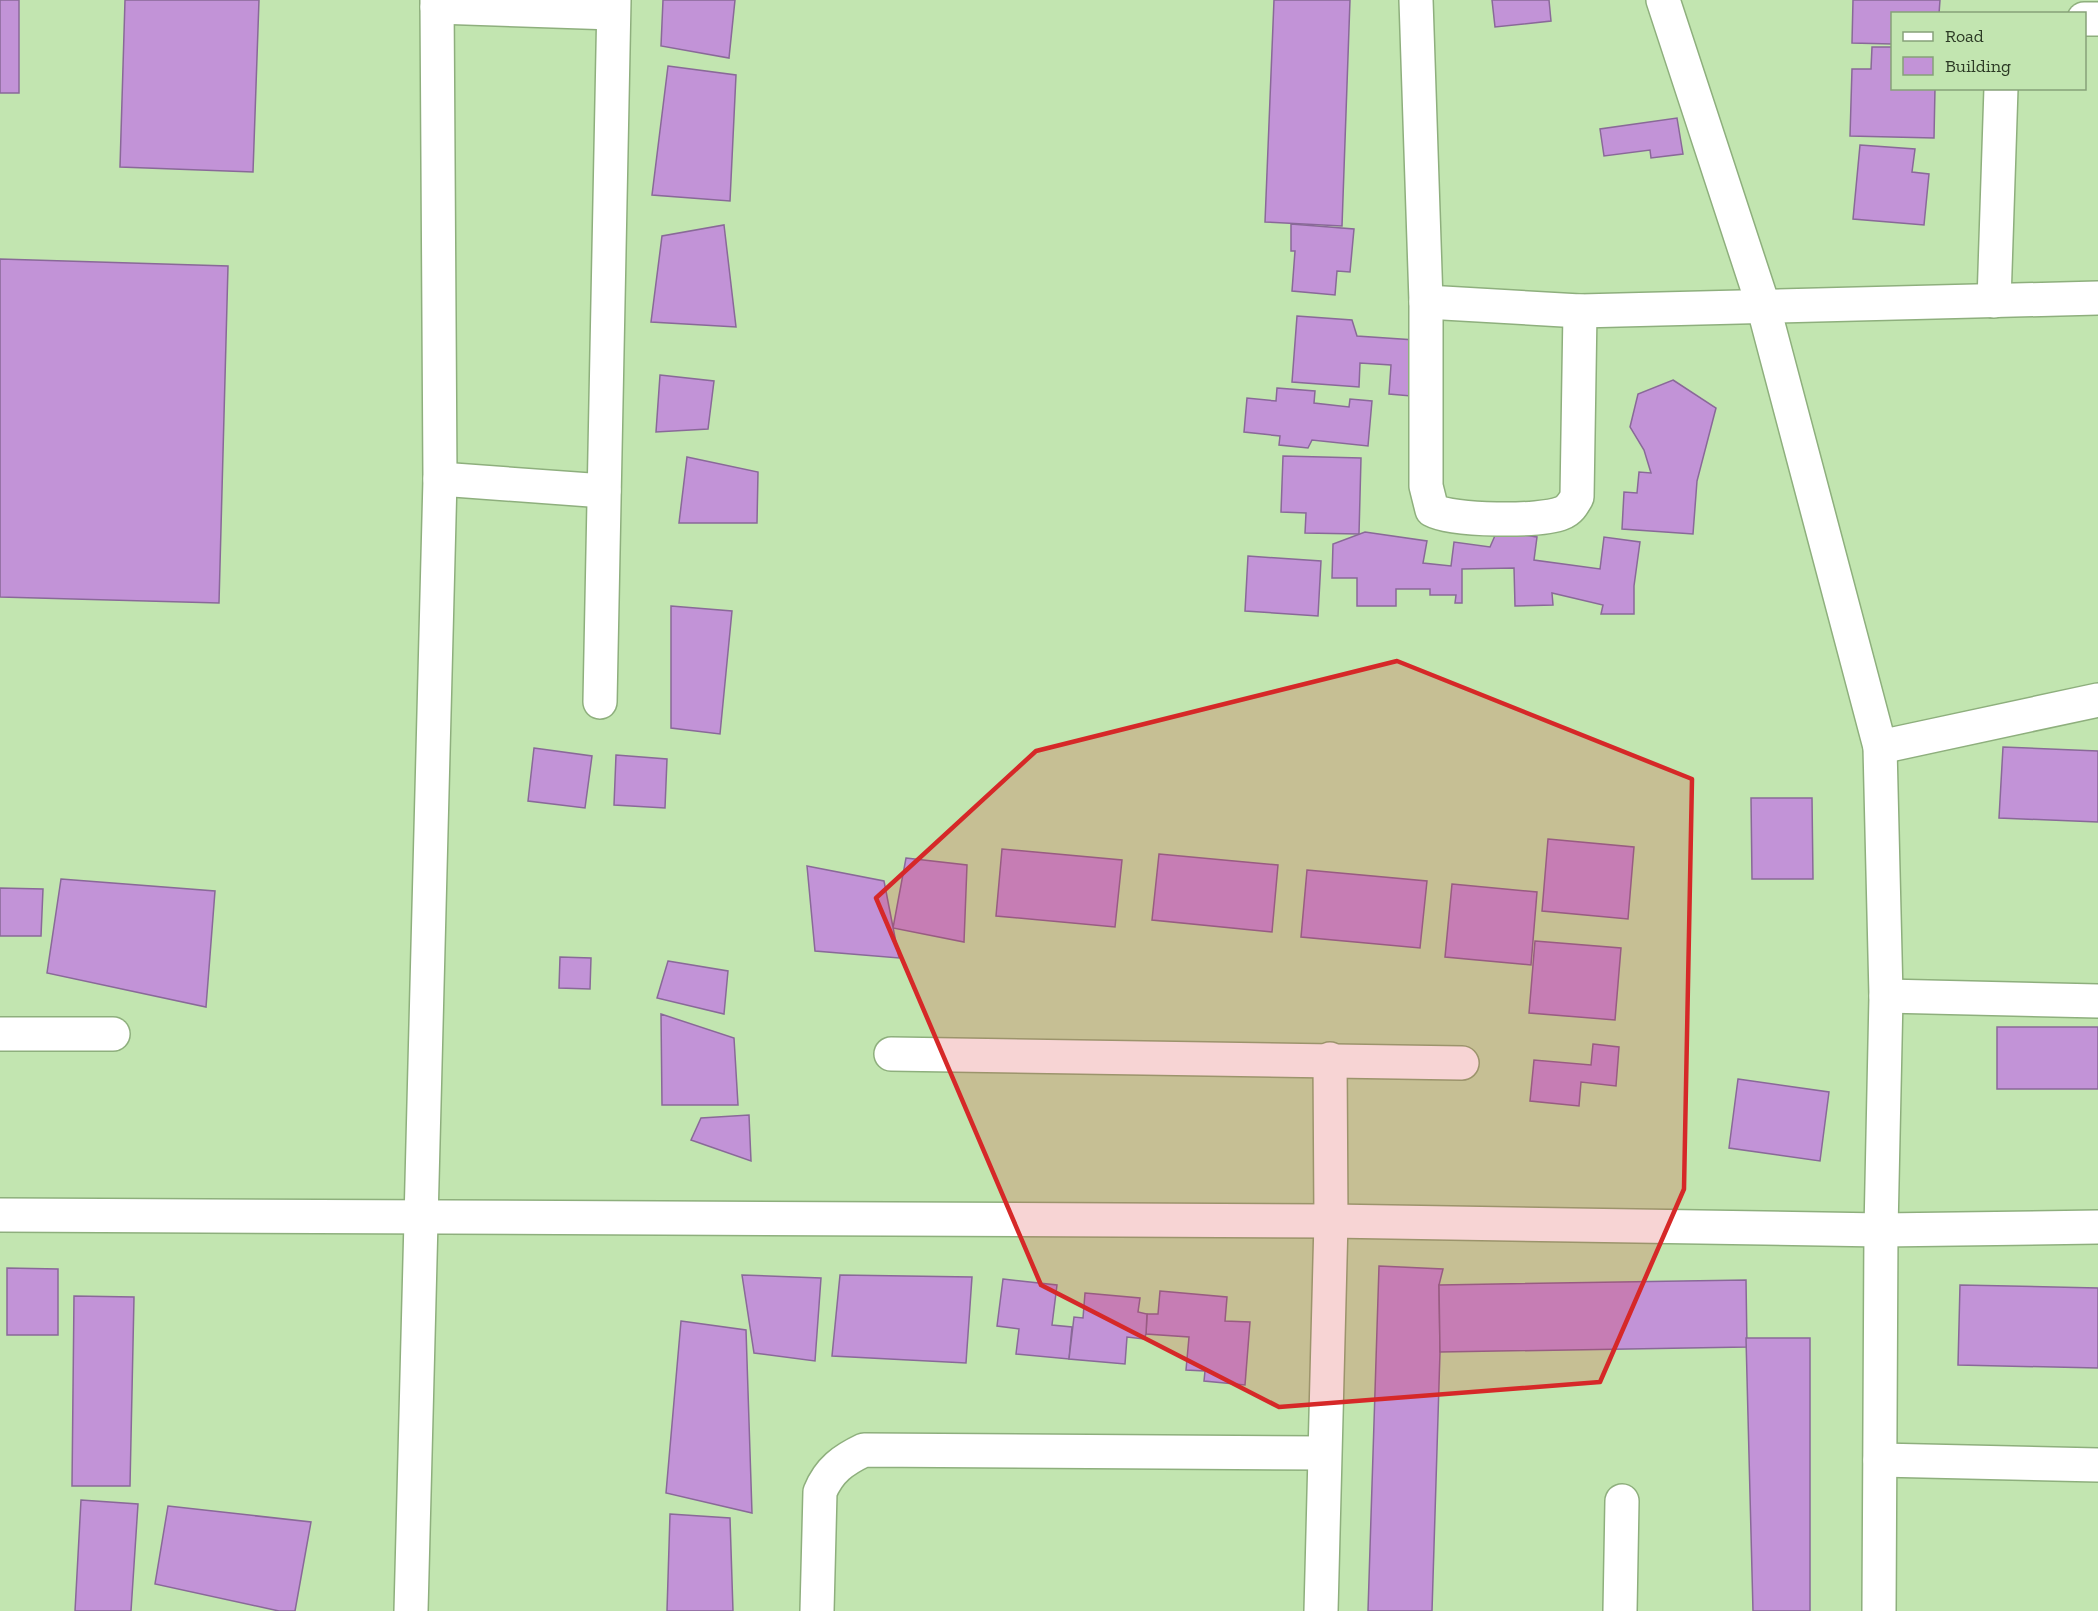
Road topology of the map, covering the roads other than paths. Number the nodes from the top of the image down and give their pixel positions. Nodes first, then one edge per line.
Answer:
1 (1416, 0) edge
2 (1663, 0) edge
3 (437, 3) edge
4 (614, 7) edge
5 (2001, 90) edge
6 (2098, 298) edge
7 (1994, 300) junction
8 (1426, 302) junction
9 (1763, 305) junction
10 (1580, 311) junction
11 (440, 479) junction
12 (603, 491) junction
13 (2098, 700) edge
14 (600, 702) dead end
15 (1880, 747) junction
16 (1886, 996) junction
17 (2098, 1001) edge
18 (0, 1034) edge
19 (113, 1034) dead end
20 (891, 1054) dead end
21 (1330, 1059) junction
22 (1462, 1063) dead end
23 (0, 1215) edge
24 (421, 1216) junction
25 (1330, 1221) junction
26 (2098, 1227) edge
27 (1881, 1230) junction
28 (1323, 1453) junction
29 (1880, 1460) junction
30 (2098, 1465) edge
31 (1622, 1501) dead end
32 (411, 1611) edge
33 (816, 1611) edge
34 (1321, 1611) edge
35 (1620, 1611) edge
36 (1879, 1611) edge

1 - 8 street
2 - 9 street
3 - 4 street
3 - 11 street
4 - 12 street
5 - 7 street
6 - 7 street
7 - 9 street
8 - 10 street
8 - 10 street
9 - 10 street
9 - 15 street
11 - 12 street
11 - 24 street
12 - 14 street
13 - 15 street
15 - 16 street
16 - 17 street
16 - 27 street
18 - 19 street
20 - 21 street
21 - 22 street
21 - 25 street
23 - 24 street
24 - 25 street
24 - 32 street
25 - 27 street
25 - 28 street
26 - 27 street
27 - 29 street
28 - 33 street
28 - 34 street
29 - 30 street
29 - 36 street
31 - 35 street

